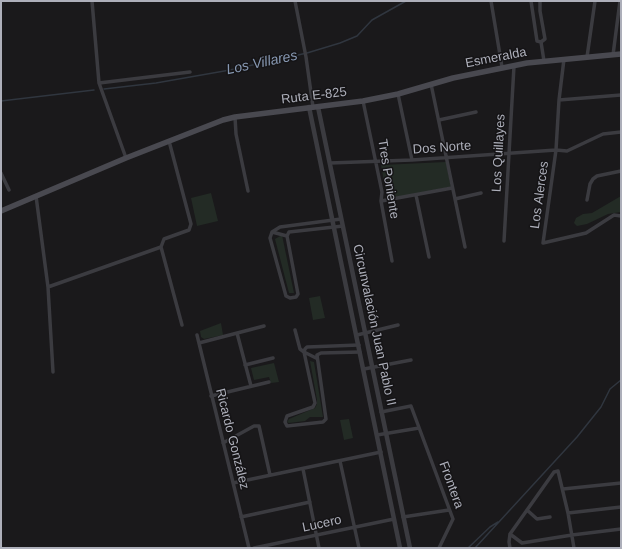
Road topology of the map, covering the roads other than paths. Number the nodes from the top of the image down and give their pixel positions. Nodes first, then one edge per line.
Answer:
1 (92, 1) edge
2 (295, 1) edge
3 (491, 1) edge
4 (530, 1) edge
5 (540, 1) edge
6 (596, 1) edge
7 (620, 3) edge
8 (540, 11) junction
9 (532, 12) junction
10 (541, 42) junction
11 (621, 54) edge
12 (613, 55) junction
13 (587, 57) junction
14 (564, 59) junction
15 (544, 61) junction
16 (514, 66) junction
17 (502, 67) junction
18 (190, 72) dead end
19 (99, 83) junction
20 (431, 84) junction
21 (398, 94) junction
22 (621, 95) edge
23 (378, 98) joint
24 (559, 100) junction
25 (363, 101) junction
26 (314, 107) junction
27 (476, 112) dead end
28 (235, 117) junction
29 (439, 120) junction
30 (621, 132) edge
31 (169, 141) junction
32 (556, 150) junction
33 (509, 154) junction
34 (126, 158) junction
35 (446, 158) junction
36 (412, 160) junction
37 (376, 162) junction
38 (330, 163) junction
39 (621, 171) edge
40 (1, 173) edge
41 (3, 181) edge
42 (452, 188) junction
43 (9, 190) dead end
44 (248, 191) dead end
45 (481, 193) dead end
46 (416, 195) junction
47 (36, 196) junction
48 (455, 199) junction
49 (587, 200) dead end
50 (381, 201) junction
51 (1, 211) edge
52 (621, 216) edge
53 (342, 220) junction
54 (333, 221) junction
55 (343, 226) junction
56 (334, 228) junction
57 (272, 232) junction
58 (287, 236) junction
59 (504, 241) dead end
60 (161, 247) junction
61 (465, 247) dead end
62 (429, 257) dead end
63 (392, 261) dead end
64 (48, 287) junction
65 (182, 325) dead end
66 (398, 325) dead end
67 (264, 326) dead end
68 (295, 330) dead end
69 (366, 332) junction
70 (237, 333) junction
71 (197, 335) dead end
72 (357, 335) junction
73 (198, 343) junction
74 (359, 346) junction
75 (304, 352) junction
76 (360, 352) junction
77 (273, 358) dead end
78 (316, 358) junction
79 (411, 360) dead end
80 (245, 365) junction
81 (373, 368) junction
82 (364, 369) junction
83 (53, 372) dead end
84 (269, 382) dead end
85 (251, 386) junction
86 (212, 396) junction
87 (381, 412) junction
88 (419, 428) junction
89 (386, 434) junction
90 (377, 435) junction
91 (223, 443) junction
92 (380, 452) junction
93 (340, 461) junction
94 (303, 469) junction
95 (270, 475) junction
96 (233, 483) junction
97 (621, 483) edge
98 (563, 489) junction
99 (310, 502) junction
100 (621, 507) edge
101 (449, 510) junction
102 (527, 510) junction
103 (568, 513) junction
104 (241, 517) junction
105 (404, 517) junction
106 (550, 517) dead end
107 (394, 519) junction
108 (354, 527) junction
109 (621, 529) edge
110 (510, 534) junction
111 (317, 535) junction
112 (572, 535) junction
113 (249, 548) edge
114 (254, 548) edge
115 (319, 548) edge
116 (359, 548) edge
117 (400, 548) edge
118 (410, 548) edge
119 (439, 548) edge
120 (510, 548) edge
121 (574, 548) edge

1 - 19 street
2 - 26 street
3 - 17 street
4 - 9 street
5 - 8 street
6 - 13 street
7 - 12 street
8 - 9 street
8 - 10 street
9 - 10 street
10 - 15 street
11 - 12 main road, Esmeralda
12 - 13 main road, Esmeralda
13 - 14 main road, Esmeralda
14 - 15 main road, Esmeralda
14 - 24 street, Los Alerces
15 - 16 main road, Esmeralda
16 - 17 main road, Esmeralda
16 - 33 street, Los Quillayes
17 - 20 main road, Esmeralda
18 - 19 street
19 - 34 street
20 - 21 main road, Esmeralda
20 - 29 street
21 - 23 main road, Esmeralda
21 - 36 street
22 - 24 street
23 - 25 main road, Ruta E-825
24 - 32 street, Los Alerces
25 - 26 main road, Ruta E-825
25 - 37 street, Tres Poniente
26 - 28 main road, Ruta E-825
26 - 38 street, Circunvalación Juan Pablo II
26 - 54 street, Circunvalación Juan Pablo II
27 - 29 street
28 - 31 main road
28 - 44 street
29 - 35 street
30 - 32 street, Los Alerces
31 - 34 main road
31 - 60 street
32 - 33 street, Dos Norte
32 - 52 street, Los Alerces
33 - 35 street, Dos Norte
33 - 59 street, Los Quillayes
34 - 47 main road
35 - 36 street, Dos Norte
35 - 42 street
36 - 37 street, Dos Norte
37 - 38 street, Dos Norte
37 - 50 street, Tres Poniente
38 - 53 street, Circunvalación Juan Pablo II
39 - 49 street
40 - 41 street
41 - 43 street
42 - 46 street
42 - 48 street
45 - 48 street
46 - 50 street
46 - 62 street
47 - 51 main road
47 - 64 street
48 - 61 street
50 - 63 street, Tres Poniente
53 - 54 street
53 - 55 street, Circunvalación Juan Pablo II
54 - 56 street, Circunvalación Juan Pablo II
54 - 57 street
55 - 56 street
55 - 69 street, Circunvalación Juan Pablo II
56 - 58 street
56 - 72 street, Circunvalación Juan Pablo II
57 - 58 street
57 - 58 street
60 - 64 street
60 - 65 street
64 - 83 street
66 - 69 street
67 - 70 street
68 - 75 street
69 - 72 street
69 - 81 street, Circunvalación Juan Pablo II
70 - 73 street
70 - 80 street
71 - 73 street, Ricardo González
72 - 74 street, Circunvalación Juan Pablo II
73 - 86 street, Ricardo González
74 - 75 street
74 - 76 street, Circunvalación Juan Pablo II
75 - 78 street
75 - 78 street
76 - 78 street
76 - 82 street, Circunvalación Juan Pablo II
77 - 80 street
79 - 81 street
80 - 85 street
81 - 82 street
81 - 87 street, Circunvalación Juan Pablo II
82 - 90 street, Circunvalación Juan Pablo II
84 - 85 street
85 - 86 street
86 - 91 street, Ricardo González
87 - 88 street, Frontera
87 - 89 street, Circunvalación Juan Pablo II
88 - 89 street
88 - 101 street, Frontera
89 - 90 street
89 - 105 street, Circunvalación Juan Pablo II
90 - 92 street, Circunvalación Juan Pablo II
91 - 95 street
91 - 96 street, Ricardo González
92 - 93 street
92 - 107 street, Circunvalación Juan Pablo II
93 - 94 street
93 - 108 street
94 - 95 street
94 - 99 street
95 - 96 street
96 - 104 street, Ricardo González
97 - 98 street
98 - 102 street
98 - 103 street
99 - 104 street
99 - 111 street
100 - 103 street
101 - 105 street
101 - 119 street, Frontera
102 - 106 street
102 - 110 street
103 - 112 street
104 - 113 street, Ricardo González
105 - 118 street, Circunvalación Juan Pablo II
107 - 108 street, Lucero
107 - 117 street, Circunvalación Juan Pablo II
108 - 111 street, Lucero
108 - 116 street
109 - 112 street
110 - 112 street
110 - 120 street
111 - 114 street, Lucero
111 - 115 street
112 - 121 street

